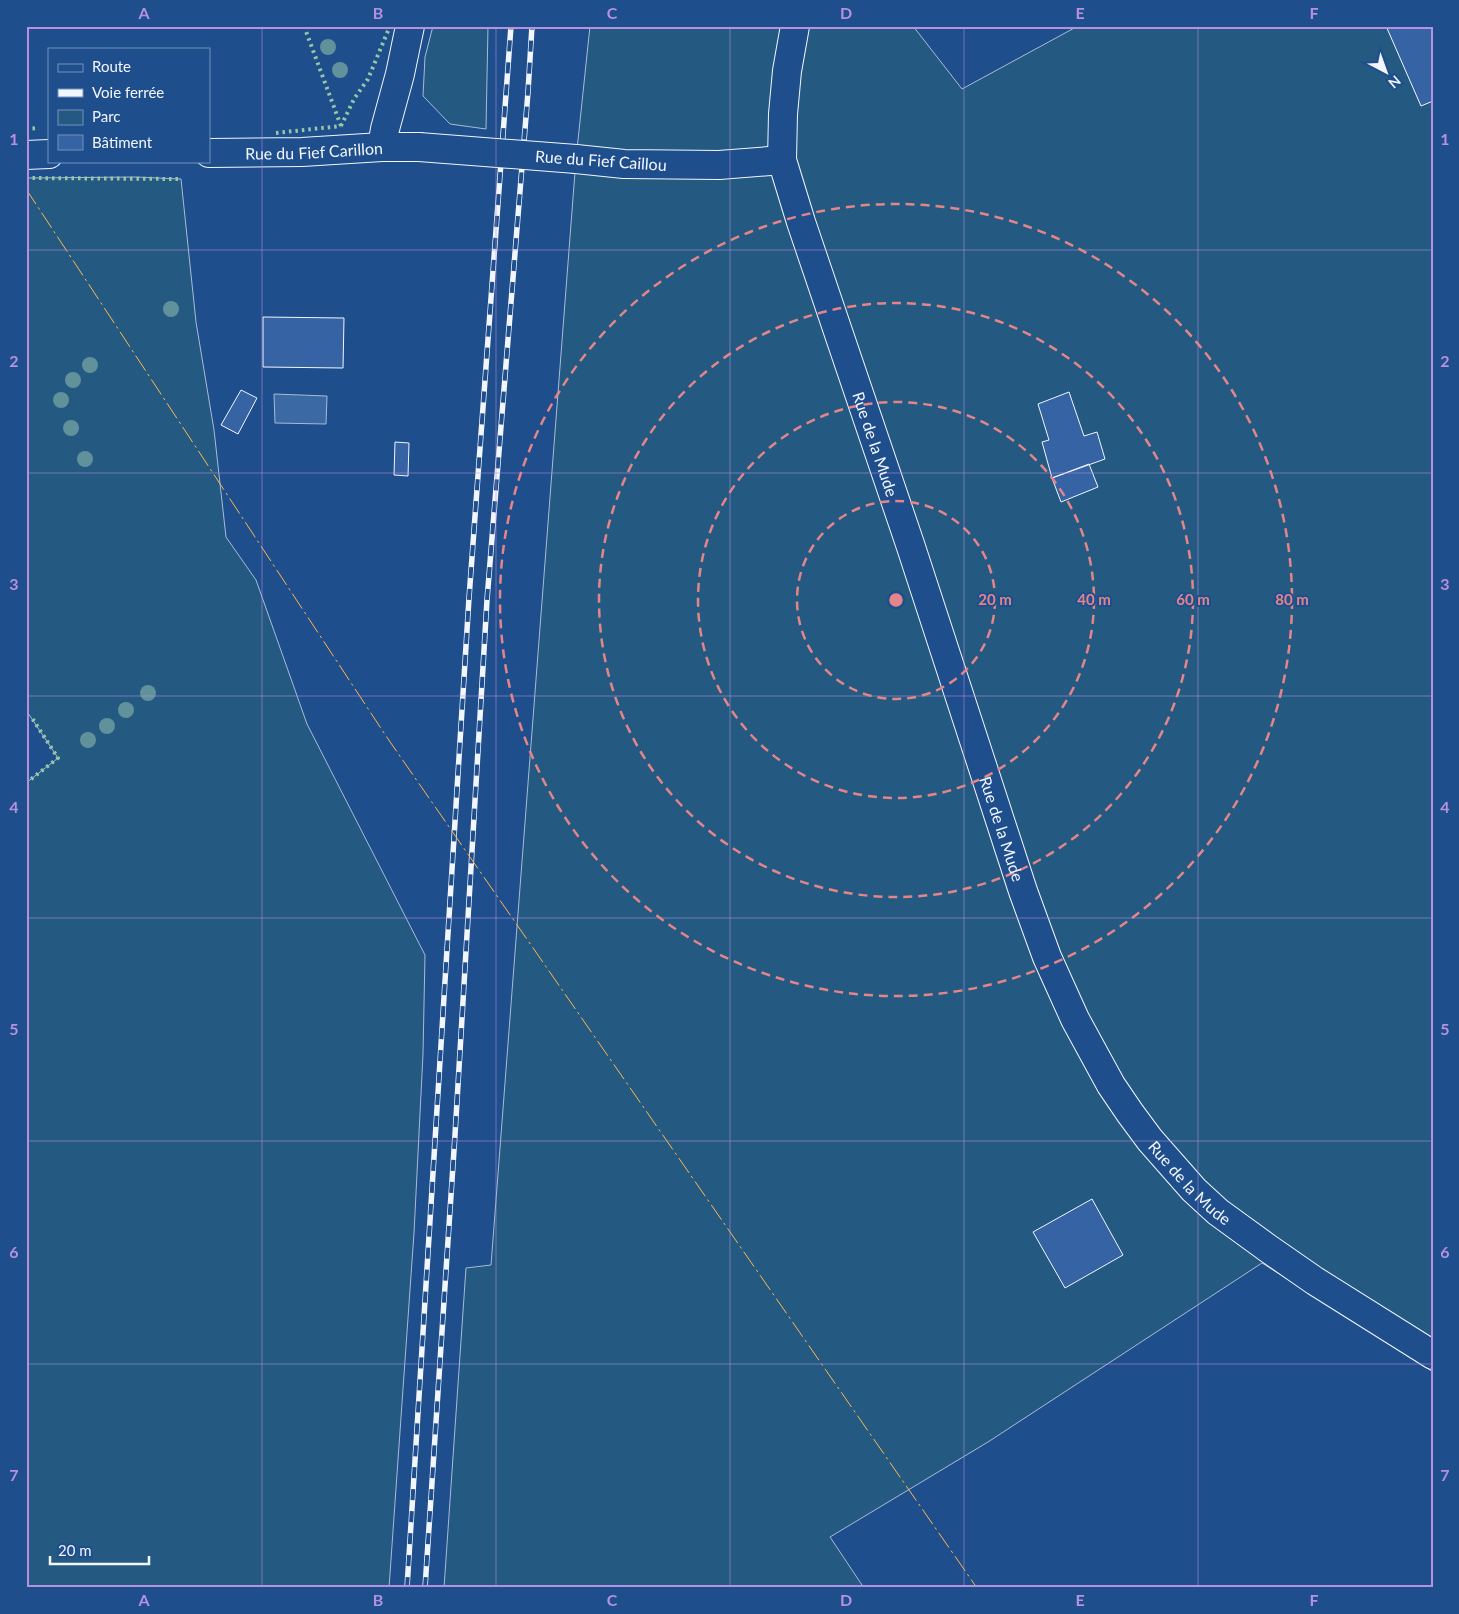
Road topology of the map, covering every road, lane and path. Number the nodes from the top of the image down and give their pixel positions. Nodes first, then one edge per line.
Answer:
1 (410, 26) edge
2 (795, 26) edge
3 (382, 147) junction
4 (419, 147) joint
5 (210, 153) edge
6 (26, 154) edge
7 (48, 154) edge
8 (782, 160) junction
9 (1433, 1355) edge

1 - 3 street
2 - 8 street, Rue de la Mude
3 - 4 street, Rue du Fief Carillon
3 - 5 street, Rue du Fief Carillon
4 - 8 street, Rue du Fief Caillou, bridge
6 - 7 street
8 - 9 street, Rue de la Mude

